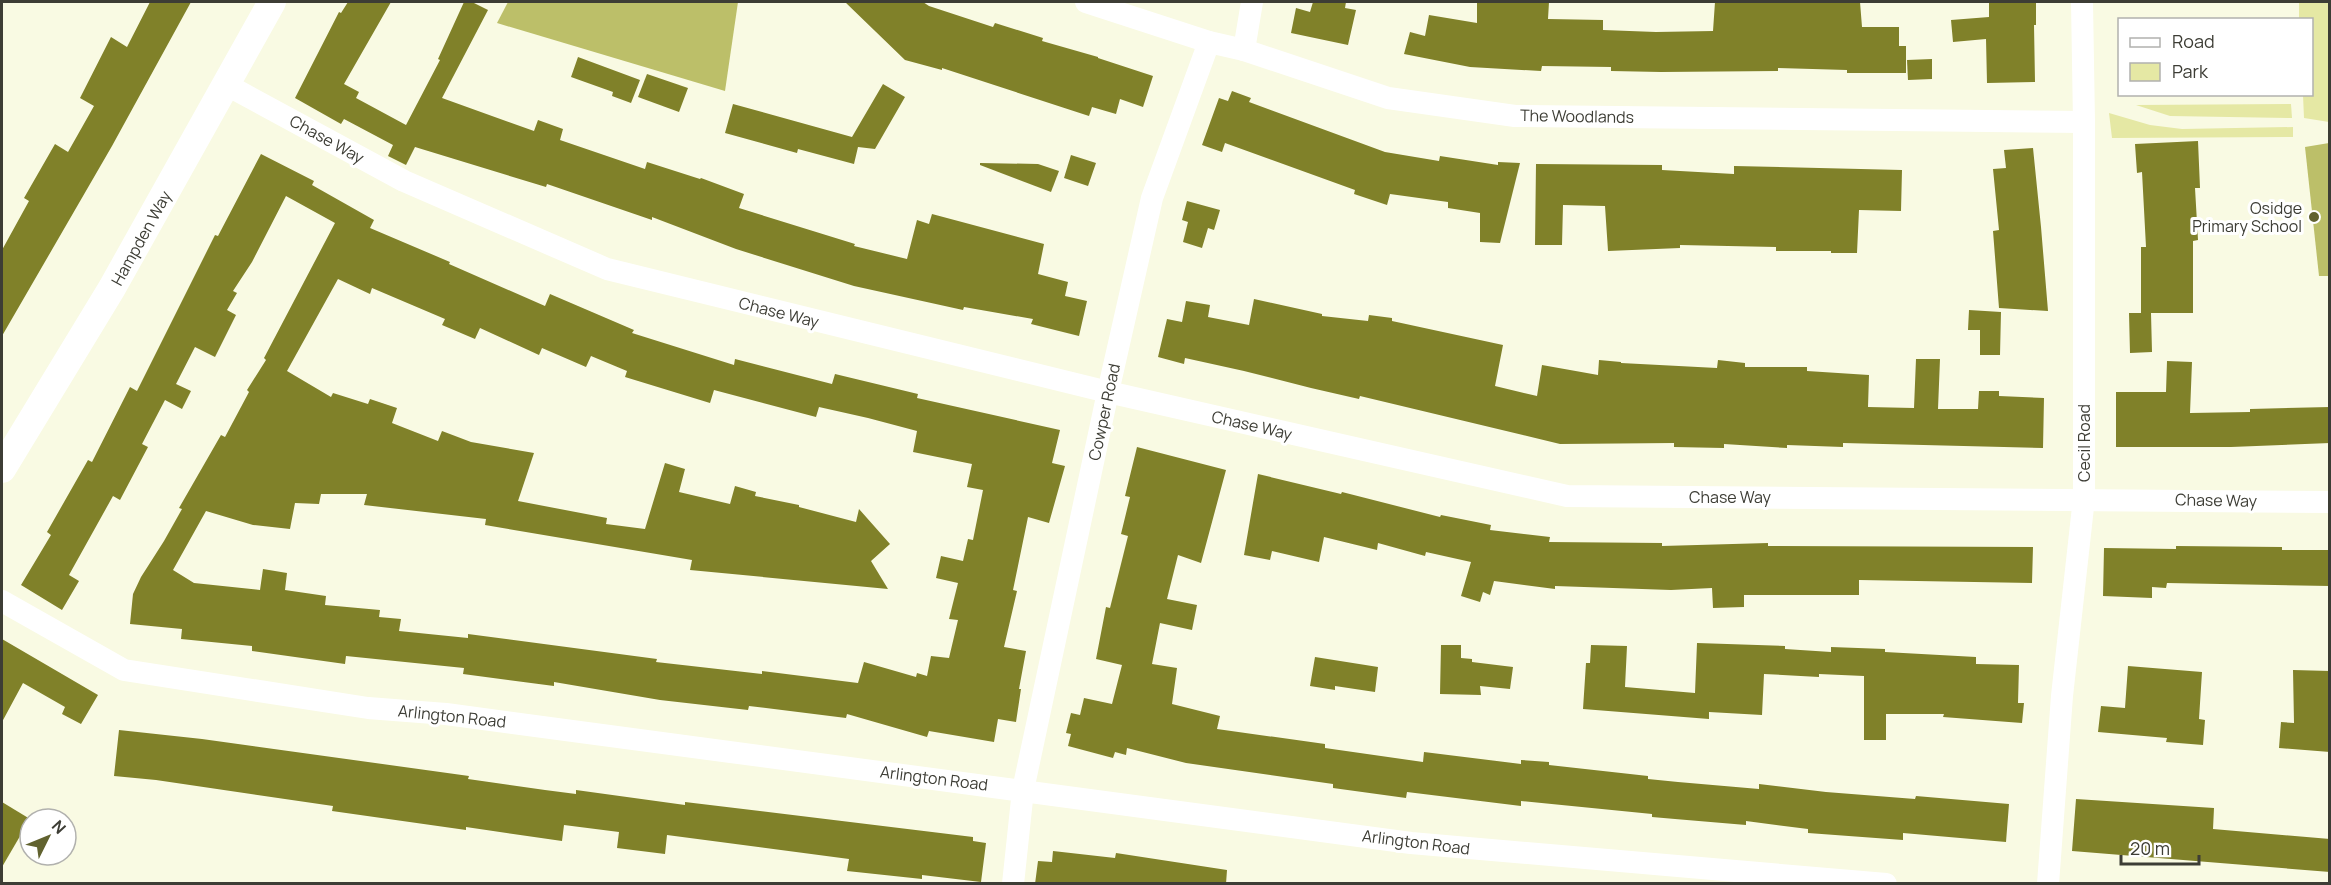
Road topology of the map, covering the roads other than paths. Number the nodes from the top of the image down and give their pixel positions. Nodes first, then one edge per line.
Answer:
1 (273, 2) edge
2 (1086, 2) edge
3 (1252, 2) edge
4 (2082, 2) edge
5 (1209, 42) junction
6 (1244, 50) junction
7 (227, 84) junction
8 (2084, 122) junction
9 (1108, 392) junction
10 (2, 470) edge
11 (2084, 498) junction
12 (2330, 502) edge
13 (2, 601) edge
14 (1023, 790) junction
15 (1013, 884) edge
16 (1886, 884) edge
17 (2048, 884) edge

1 - 7 street, Hampden Way
2 - 5 street, The Woodlands
3 - 6 street
4 - 8 street, Cecil Road
5 - 6 street, The Woodlands
5 - 9 street, Cowper Road
6 - 8 street, The Woodlands
7 - 9 street, Chase Way
7 - 10 street, Hampden Way
8 - 11 street, Cecil Road
9 - 11 street, Chase Way
9 - 14 street, Cowper Road
11 - 12 street, Chase Way
11 - 17 street, Cecil Road
13 - 14 street, Arlington Road
14 - 15 street, Cowper Road
14 - 16 street, Arlington Road

